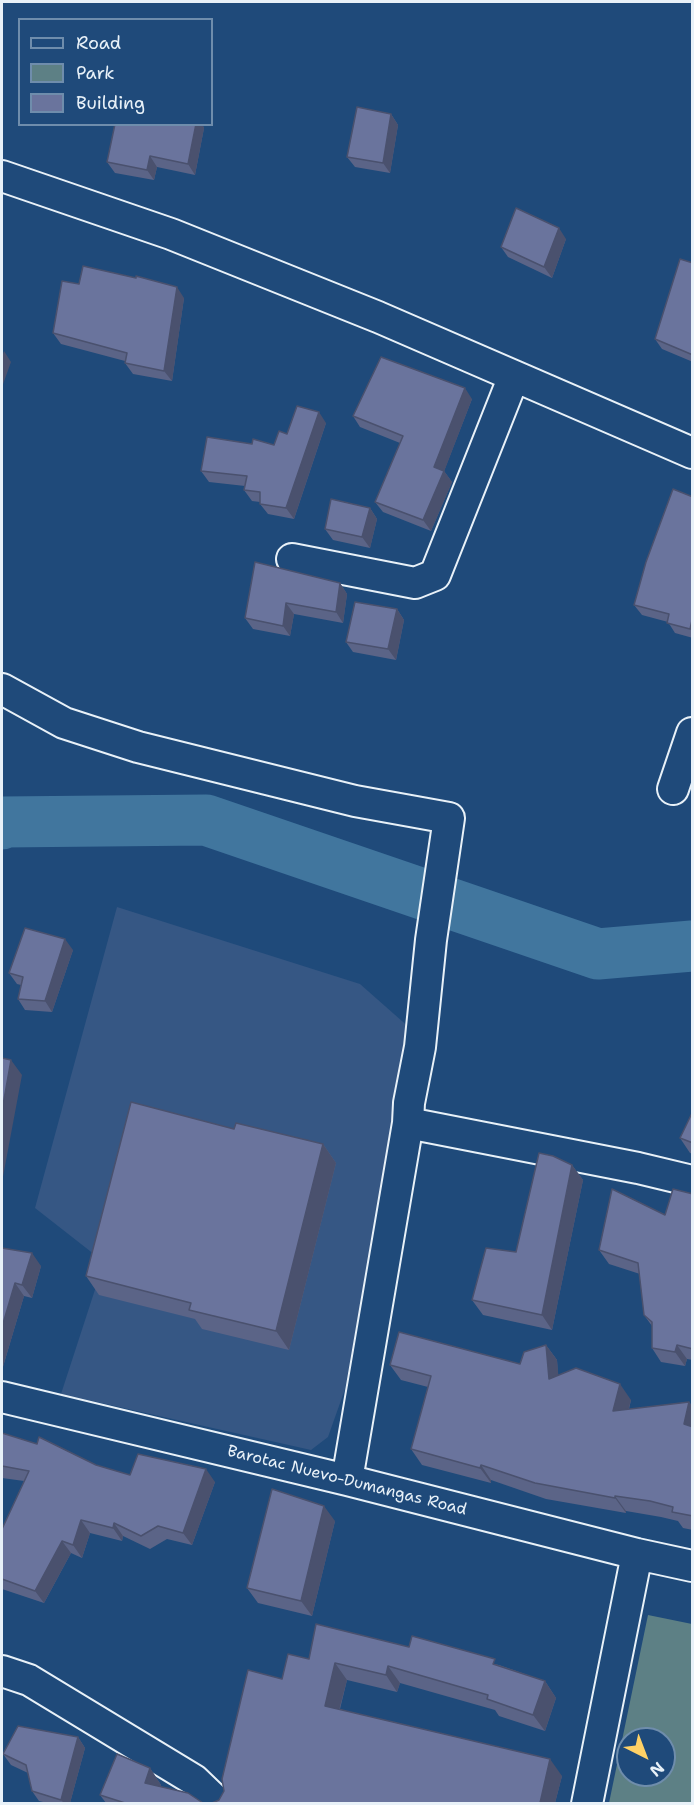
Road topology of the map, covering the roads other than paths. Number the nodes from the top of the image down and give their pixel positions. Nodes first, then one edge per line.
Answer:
1 (2, 176) edge
2 (514, 376) junction
3 (693, 453) edge
4 (292, 559) dead end
5 (2, 689) edge
6 (693, 733) edge
7 (673, 789) dead end
8 (408, 1123) junction
9 (693, 1181) edge
10 (2, 1397) edge
11 (347, 1480) junction
12 (637, 1554) junction
13 (693, 1566) edge
14 (2, 1671) edge
15 (219, 1803) edge
16 (587, 1803) edge

1 - 2 street
2 - 3 street
2 - 4 street
5 - 8 street
6 - 7 street
8 - 9 street
8 - 11 street
10 - 11 street, Barotac Nuevo-Dumangas Road
11 - 12 street, Barotac Nuevo-Dumangas Road
12 - 13 street, Barotac Nuevo-Dumangas Road
12 - 16 street
14 - 15 street

